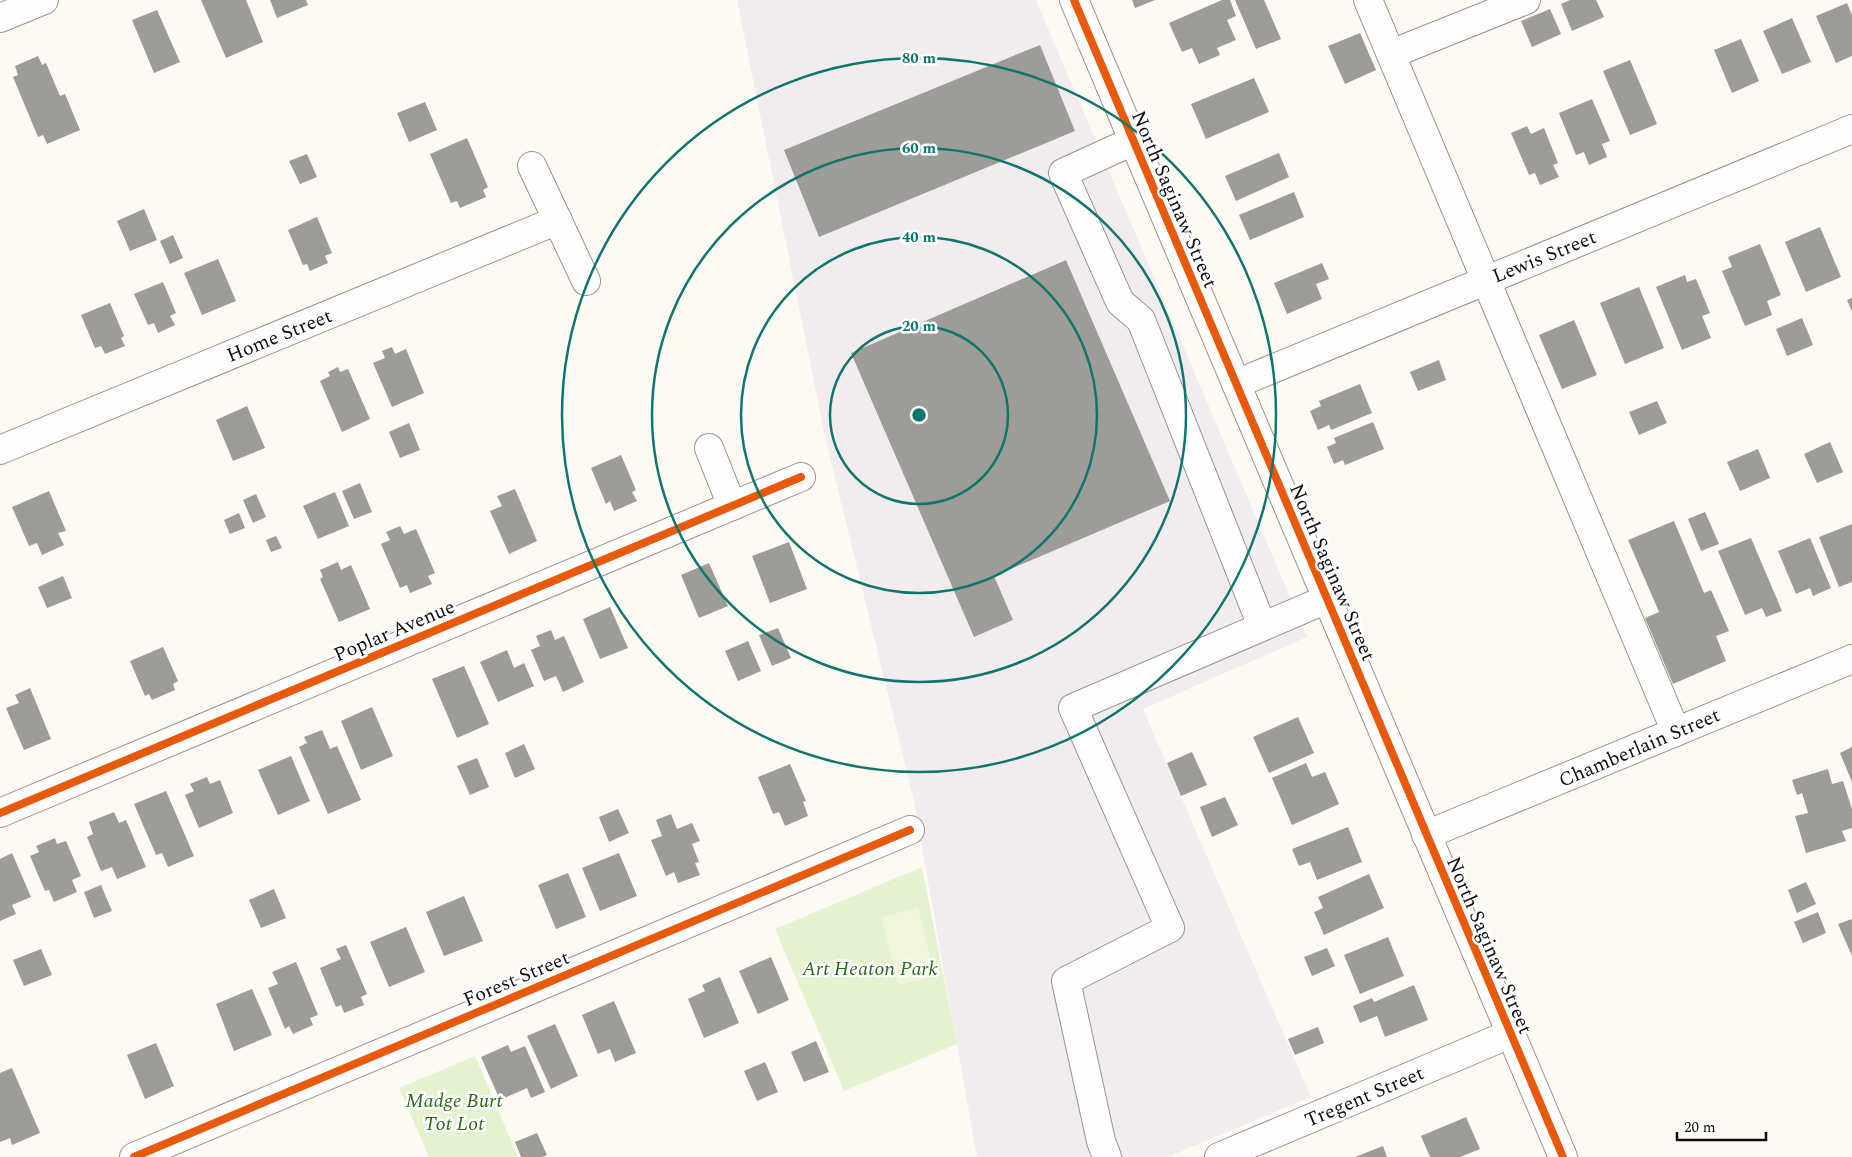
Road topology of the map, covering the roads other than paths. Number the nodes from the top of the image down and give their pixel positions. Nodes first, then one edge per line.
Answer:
1 (44, 0) edge
2 (1074, 0) edge
3 (1368, 0) edge
4 (1526, 0) edge
5 (0, 18) edge
6 (1391, 54) junction
7 (1852, 129) edge
8 (1133, 141) junction
9 (532, 166) dead end
10 (558, 220) junction
11 (1486, 280) junction
12 (586, 281) dead end
13 (1236, 384) junction
14 (709, 448) dead end
15 (0, 450) edge
16 (801, 477) dead end
17 (732, 506) junction
18 (1327, 599) junction
19 (1262, 626) junction
20 (1852, 659) edge
21 (1676, 732) junction
22 (0, 812) edge
23 (910, 830) dead end
24 (1426, 836) junction
25 (1510, 1034) junction
26 (134, 1157) edge
27 (1107, 1157) edge
28 (1219, 1157) edge
29 (1562, 1157) edge

1 - 5 street
2 - 8 street, North Saginaw Street
3 - 6 street
4 - 6 street
6 - 11 street
7 - 11 street, Lewis Street
8 - 13 street, North Saginaw Street
8 - 19 street
9 - 10 street
10 - 12 street
10 - 15 street, Home Street
11 - 13 street, Lewis Street
11 - 21 street
13 - 18 street, North Saginaw Street
14 - 17 street
16 - 17 street, Poplar Avenue
17 - 22 street, Poplar Avenue
18 - 19 street
18 - 24 street, North Saginaw Street
19 - 27 street
20 - 21 street, Chamberlain Street
21 - 24 street, Chamberlain Street
23 - 26 street, Forest Street
24 - 25 street, North Saginaw Street
25 - 28 street, Tregent Street
25 - 29 street, North Saginaw Street

